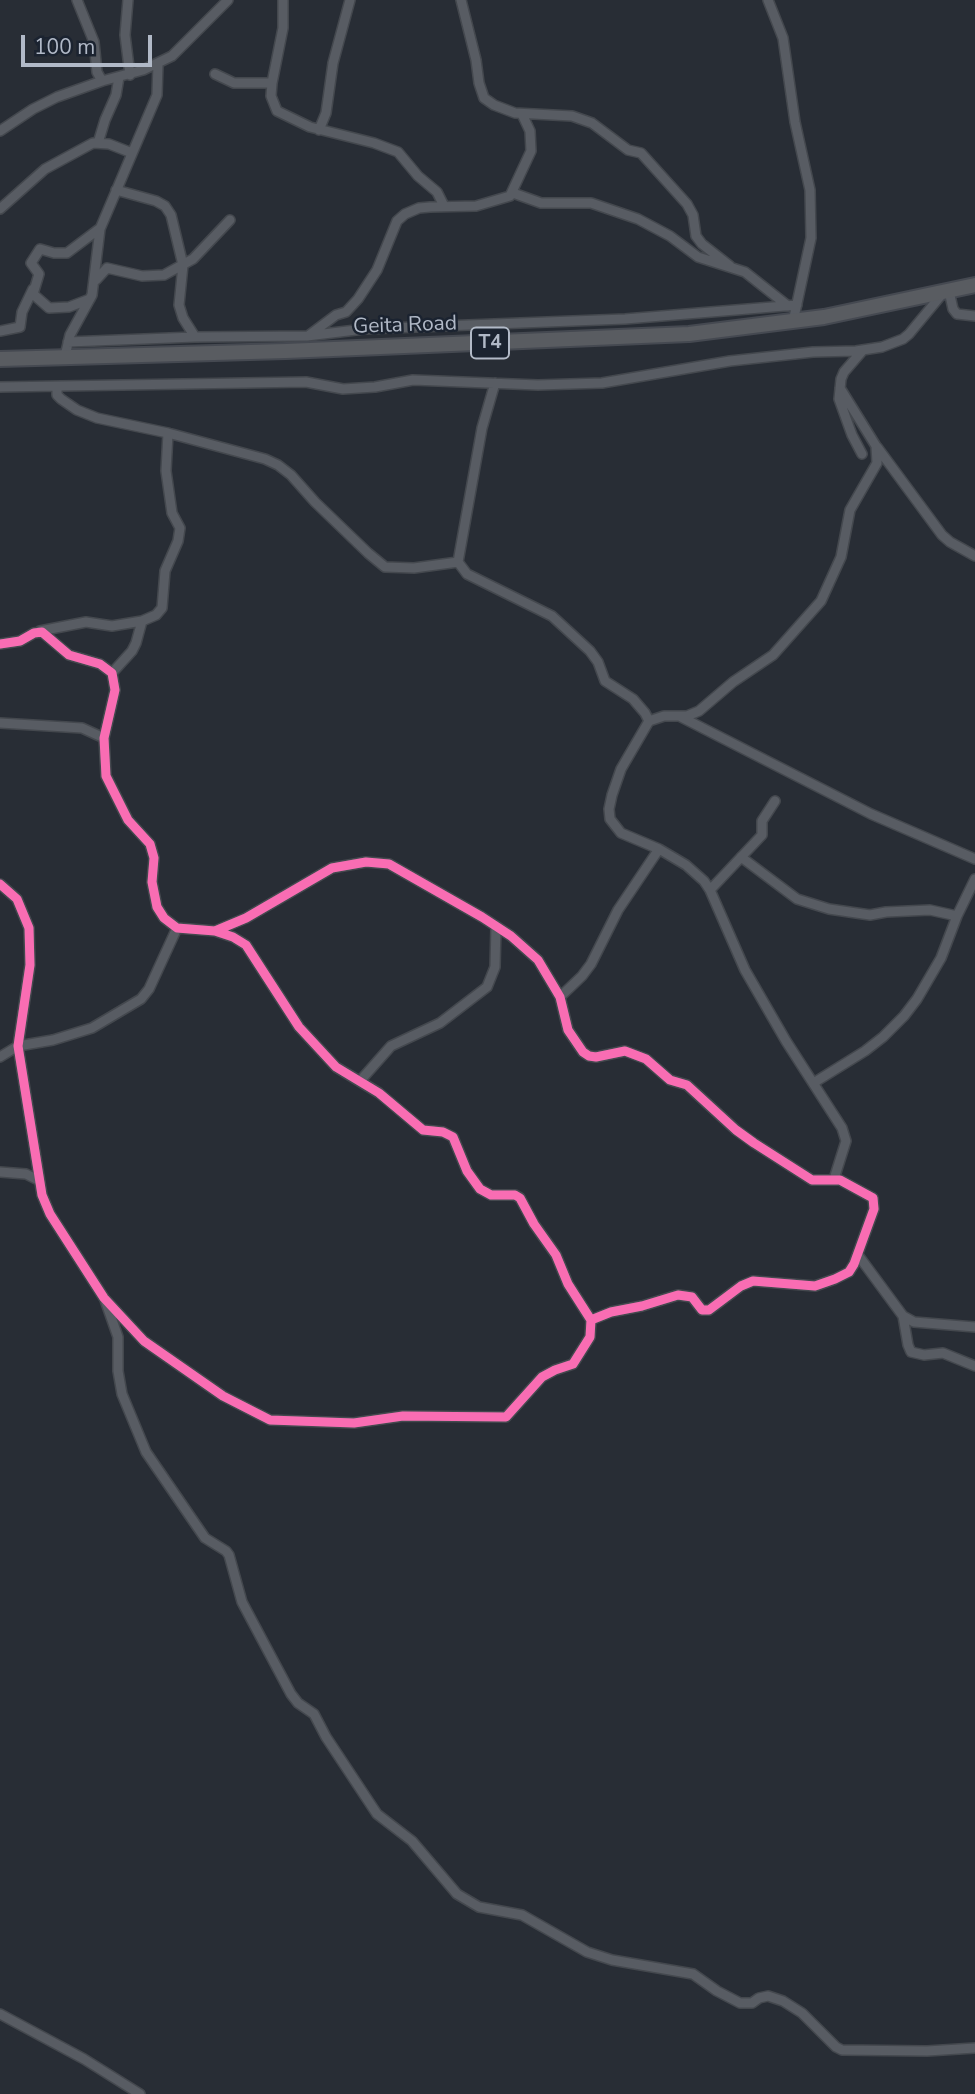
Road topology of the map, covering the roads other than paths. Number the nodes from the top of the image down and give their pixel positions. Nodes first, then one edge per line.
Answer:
1 (77, 0) edge
2 (128, 0) edge
3 (228, 0) edge
4 (283, 0) edge
5 (350, 0) edge
6 (461, 0) edge
7 (768, 0) edge
8 (158, 64) junction
9 (215, 74) dead end
10 (130, 75) junction
11 (119, 77) junction
12 (102, 81) junction
13 (272, 83) junction
14 (522, 114) junction
15 (319, 130) junction
16 (0, 131) edge
17 (98, 143) junction
18 (132, 153) junction
19 (116, 190) junction
20 (513, 193) junction
21 (444, 206) junction
22 (0, 209) edge
23 (230, 220) dead end
24 (100, 229) junction
25 (183, 265) junction
26 (730, 266) junction
27 (95, 282) junction
28 (975, 285) edge
29 (33, 289) junction
30 (946, 292) junction
31 (90, 299) junction
32 (792, 305) junction
33 (975, 316) edge
34 (793, 322) junction
35 (0, 331) edge
36 (195, 337) junction
37 (307, 337) junction
38 (66, 349) junction
39 (863, 351) junction
40 (0, 359) edge
41 (495, 383) junction
42 (0, 387) edge
43 (57, 387) junction
44 (840, 388) junction
45 (168, 433) junction
46 (876, 446) junction
47 (862, 453) dead end
48 (975, 556) edge
49 (458, 562) junction
50 (142, 621) junction
51 (38, 632) junction
52 (0, 644) edge
53 (112, 673) junction
54 (681, 718) junction
55 (649, 721) junction
56 (0, 723) edge
57 (104, 738) junction
58 (775, 802) dead end
59 (659, 849) junction
60 (741, 858) junction
61 (974, 858) edge
62 (975, 879) edge
63 (0, 884) edge
64 (710, 890) junction
65 (957, 916) junction
66 (496, 926) junction
67 (177, 928) junction
68 (215, 931) junction
69 (561, 996) junction
70 (18, 1046) junction
71 (0, 1057) edge
72 (360, 1081) junction
73 (815, 1082) junction
74 (0, 1172) edge
75 (834, 1179) junction
76 (38, 1180) junction
77 (858, 1255) junction
78 (104, 1298) junction
79 (903, 1315) junction
80 (592, 1320) junction
81 (975, 1326) edge
82 (975, 1366) edge
83 (0, 2014) edge
84 (975, 2048) edge
85 (140, 2094) edge

1 - 12 street
2 - 10 street
3 - 8 street
4 - 13 street
5 - 15 street
6 - 14 street
7 - 32 street
8 - 10 street
8 - 18 street
9 - 13 street
10 - 11 street
11 - 12 street
11 - 17 street
12 - 16 street
13 - 15 street
14 - 20 street
14 - 26 street
15 - 21 street
17 - 18 street
17 - 22 street
18 - 19 street
19 - 24 street
19 - 25 street
20 - 21 street
20 - 26 street
21 - 37 street
23 - 25 street
24 - 27 street
24 - 29 street
25 - 27 street
25 - 36 street
26 - 32 street
27 - 31 street
28 - 30 highway, Geita Road / T4
29 - 31 street
29 - 35 street
30 - 33 street
30 - 34 highway, Geita Road / T4
30 - 39 street
31 - 38 street
32 - 34 street
32 - 37 street
34 - 38 highway, Geita Road / T4
36 - 37 street
36 - 38 street
38 - 40 highway, Geita Road / T4
39 - 41 street
39 - 44 street
41 - 43 street
41 - 49 street
42 - 43 street
43 - 45 street
44 - 46 street
44 - 47 street
45 - 49 street
45 - 50 street
46 - 48 street
46 - 54 street
49 - 55 street
50 - 51 street
50 - 53 street
51 - 52 street
51 - 53 street
53 - 57 street
54 - 55 street
54 - 61 street
55 - 59 street
56 - 57 street
57 - 67 street
58 - 60 street
59 - 64 street
59 - 69 street
60 - 64 street
60 - 65 street
62 - 65 street
63 - 70 street
64 - 73 street
65 - 73 street
66 - 68 street
66 - 69 street
66 - 72 street
67 - 68 street
67 - 70 street
68 - 72 street
69 - 75 street
70 - 71 street
70 - 76 street
72 - 80 street
73 - 75 street
74 - 76 street
75 - 77 street
76 - 78 street
77 - 79 street
77 - 80 street
78 - 80 street
78 - 84 street
79 - 81 street
79 - 82 street
83 - 85 street

